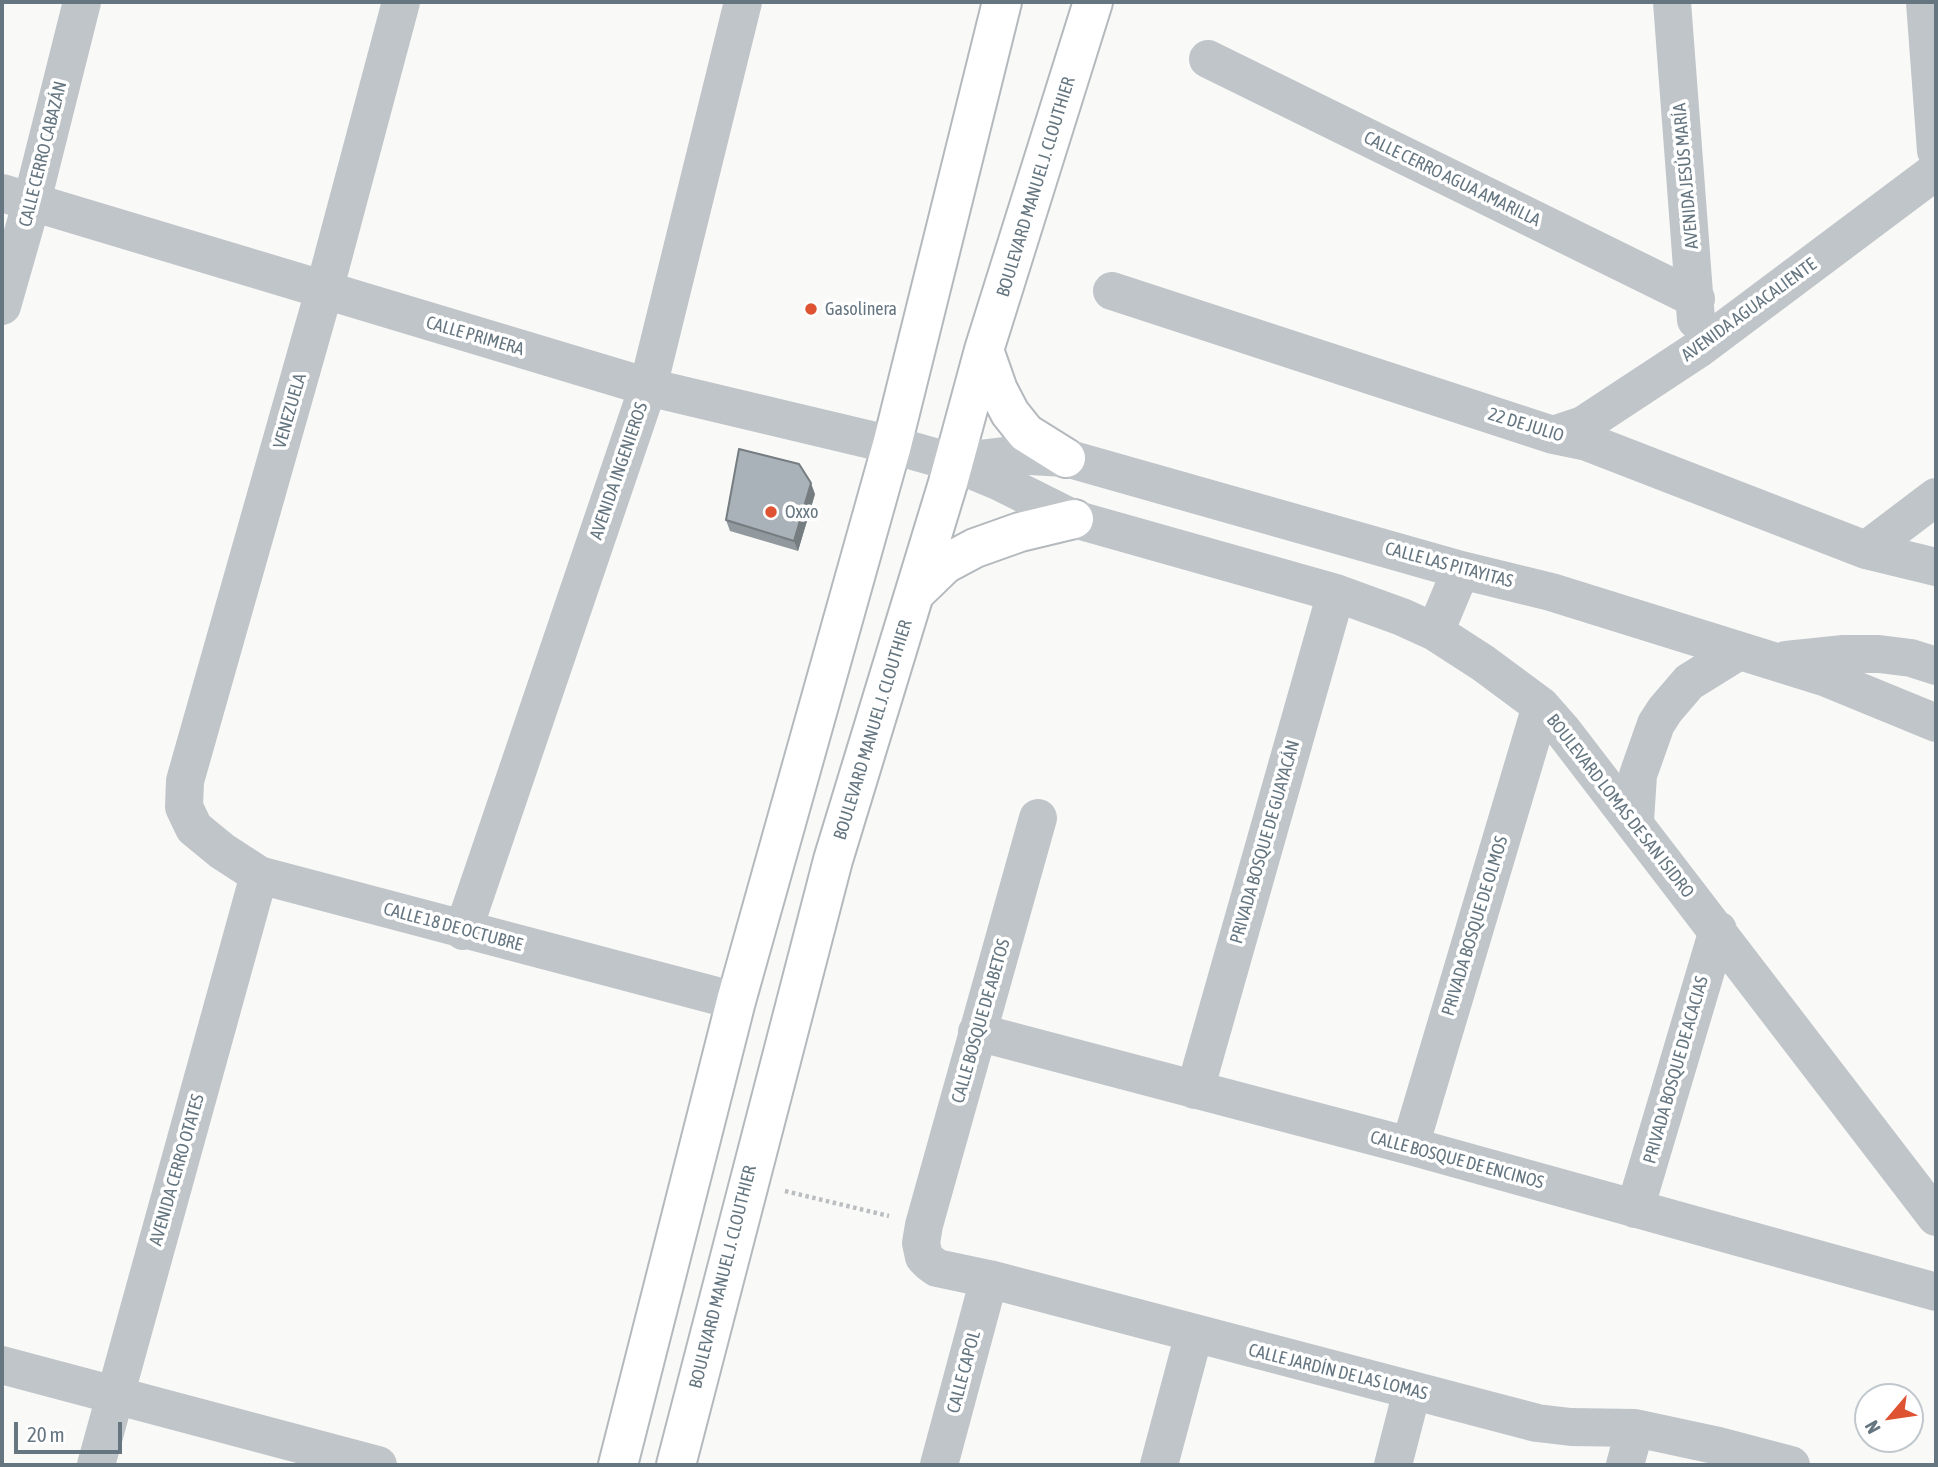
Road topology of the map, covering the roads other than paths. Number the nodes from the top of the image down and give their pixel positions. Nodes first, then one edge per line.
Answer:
1 (82, 2) edge
2 (401, 2) edge
3 (743, 2) edge
4 (1002, 2) edge
5 (1093, 2) edge
6 (1672, 2) edge
7 (1925, 2) edge
8 (1208, 59) dead end
9 (1936, 151) edge
10 (1936, 170) edge
11 (17, 197) edge
12 (1112, 290) dead end
13 (324, 291) junction
14 (1696, 299) junction
15 (2, 306) edge
16 (985, 350) junction
17 (1697, 350) junction
18 (648, 387) junction
19 (1553, 435) junction
20 (892, 445) junction
21 (1066, 458) junction
22 (952, 462) junction
23 (1936, 497) edge
24 (1074, 519) junction
25 (1866, 550) junction
26 (1936, 567) edge
27 (1461, 570) junction
28 (1336, 593) junction
29 (914, 594) junction
30 (1435, 632) junction
31 (1757, 656) junction
32 (1936, 666) edge
33 (1541, 706) junction
34 (1936, 723) edge
35 (1038, 818) dead end
36 (188, 820) joint
37 (1635, 821) junction
38 (259, 875) junction
39 (1718, 930) junction
40 (463, 931) junction
41 (736, 1000) junction
42 (977, 1032) junction
43 (1195, 1090) junction
44 (1410, 1146) junction
45 (1930, 1195) edge
46 (1635, 1209) junction
47 (924, 1225) joint
48 (989, 1279) junction
49 (1936, 1292) edge
50 (1194, 1335) junction
51 (2, 1365) edge
52 (1412, 1391) junction
53 (114, 1396) junction
54 (1635, 1427) junction
55 (96, 1465) edge
56 (379, 1465) edge
57 (618, 1465) edge
58 (676, 1465) edge
59 (939, 1465) edge
60 (1159, 1465) edge
61 (1393, 1465) edge
62 (1625, 1465) edge
63 (1791, 1465) edge

1 - 11 street, CALLE CERRO CABAZÁN
2 - 13 street, VENEZUELA
3 - 18 street, AVENIDA INGENIEROS
4 - 20 main road
5 - 16 main road, BOULEVARD MANUEL J. CLOUTHIER
6 - 14 street, AVENIDA JESÚS MARÍA
7 - 9 street
8 - 14 street, CALLE CERRO AGUA AMARILLA
10 - 17 street, AVENIDA AGUACALIENTE
11 - 13 street, CALLE PRIMERA
11 - 15 street, CALLE CERRO CABAZÁN
12 - 19 street, 22 DE JULIO
13 - 18 street, CALLE PRIMERA
13 - 36 street, VENEZUELA
14 - 17 street, AVENIDA JESÚS MARÍA
16 - 21 main road
16 - 22 main road, BOULEVARD MANUEL J. CLOUTHIER
17 - 19 street, AVENIDA AGUACALIENTE
18 - 20 street, CALLE PRIMERA
18 - 40 street, AVENIDA INGENIEROS
19 - 25 street, 22 DE JULIO
20 - 22 street, CALLE PRIMERA
20 - 41 main road
21 - 22 street, CALLE LAS PITAYITAS
21 - 27 street, CALLE LAS PITAYITAS
22 - 24 street, BOULEVARD LOMAS DE SAN ISIDRO
22 - 29 main road, BOULEVARD MANUEL J. CLOUTHIER
23 - 25 street
24 - 28 street, BOULEVARD LOMAS DE SAN ISIDRO
24 - 29 main road
25 - 26 street, 22 DE JULIO
27 - 30 street
27 - 31 street, CALLE LAS PITAYITAS
28 - 30 street, BOULEVARD LOMAS DE SAN ISIDRO
28 - 43 street, PRIVADA BOSQUE DE GUAYACÁN
29 - 58 main road, BOULEVARD MANUEL J. CLOUTHIER
30 - 33 street, BOULEVARD LOMAS DE SAN ISIDRO
31 - 32 street
31 - 34 street, CALLE LAS PITAYITAS
31 - 37 street
33 - 37 street, BOULEVARD LOMAS DE SAN ISIDRO
33 - 44 street, PRIVADA BOSQUE DE OLMOS
35 - 42 street, CALLE BOSQUE DE ABETOS
36 - 38 street, CALLE 18 DE OCTUBRE
37 - 39 street, BOULEVARD LOMAS DE SAN ISIDRO
38 - 40 street, CALLE 18 DE OCTUBRE
38 - 53 street, AVENIDA CERRO OTATES
39 - 45 street, BOULEVARD LOMAS DE SAN ISIDRO
39 - 46 street, PRIVADA BOSQUE DE ACACIAS
40 - 41 street, CALLE 18 DE OCTUBRE
41 - 57 main road
42 - 43 street, CALLE BOSQUE DE ENCINOS
42 - 47 street, CALLE BOSQUE DE ABETOS
43 - 44 street, CALLE BOSQUE DE ENCINOS
44 - 46 street, CALLE BOSQUE DE ENCINOS
46 - 49 street, CALLE BOSQUE DE ENCINOS
47 - 48 street, CALLE JARDÍN DE LAS LOMAS
48 - 50 street, CALLE JARDÍN DE LAS LOMAS
48 - 59 street, CALLE CAPOL
50 - 52 street, CALLE JARDÍN DE LAS LOMAS
50 - 60 street
51 - 53 street
52 - 54 street, CALLE JARDÍN DE LAS LOMAS
52 - 61 street
53 - 55 street, AVENIDA CERRO OTATES
53 - 56 street
54 - 62 street
54 - 63 street, CALLE JARDÍN DE LAS LOMAS

